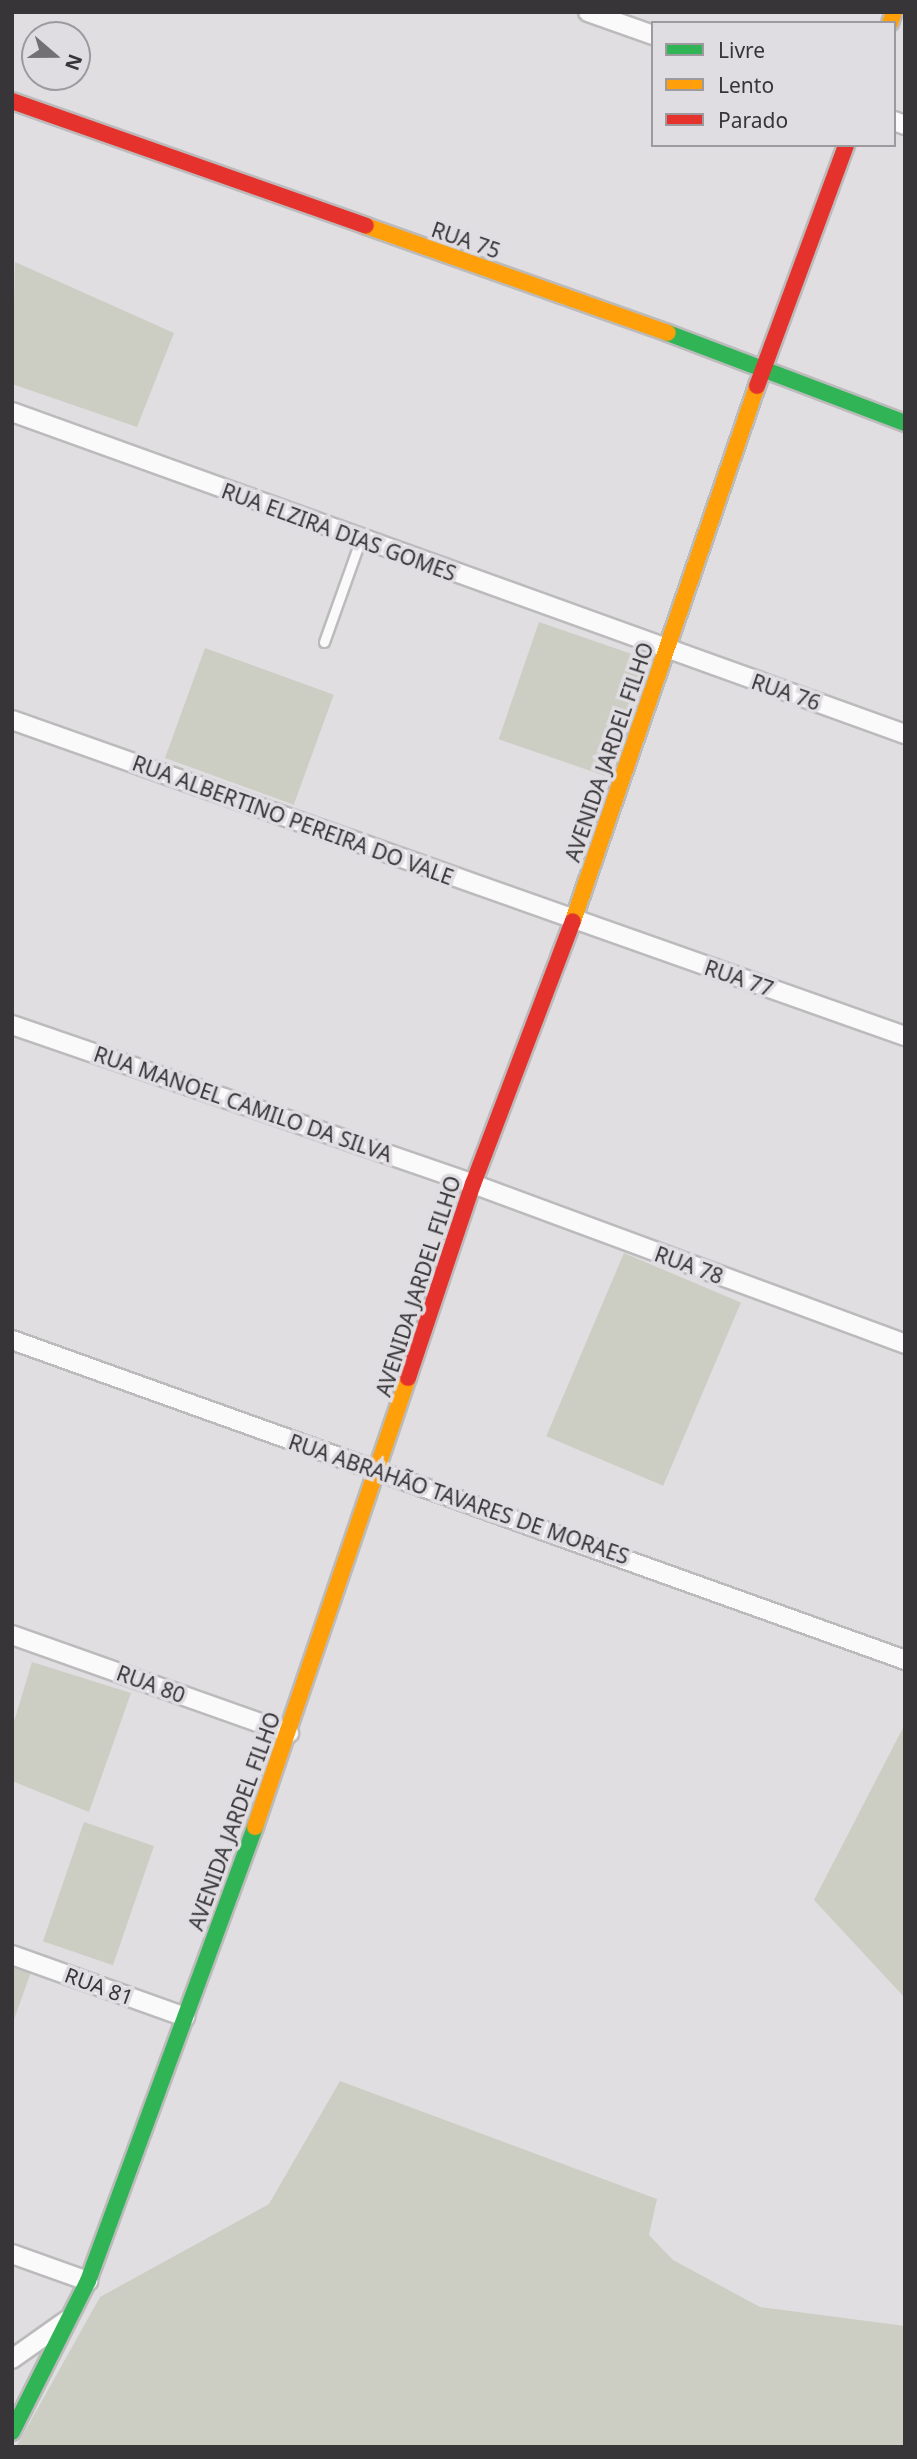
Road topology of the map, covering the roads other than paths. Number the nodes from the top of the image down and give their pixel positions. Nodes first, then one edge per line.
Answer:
1 (588, 12) edge
2 (651, 34) edge
3 (12, 102) edge
4 (845, 147) edge
5 (764, 367) junction
6 (12, 412) edge
7 (905, 423) edge
8 (360, 541) junction
9 (324, 642) dead end
10 (667, 651) junction
11 (12, 720) edge
12 (905, 734) edge
13 (573, 920) junction
14 (12, 1025) edge
15 (905, 1036) edge
16 (473, 1184) junction
17 (12, 1340) edge
18 (905, 1344) edge
19 (379, 1472) junction
20 (12, 1635) edge
21 (905, 1660) edge
22 (289, 1733) junction
23 (12, 1955) edge
24 (185, 2017) junction
25 (12, 2255) edge
26 (88, 2281) junction
27 (73, 2316) junction
28 (12, 2358) edge
29 (12, 2432) edge

1 - 2 street
3 - 5 main road, RUA 75
4 - 5 main road, AVENIDA JARDEL FILHO
5 - 7 main road, RUA 75
5 - 10 main road, AVENIDA JARDEL FILHO
6 - 8 street, RUA ELZIRA DIAS GOMES
8 - 9 lane
8 - 10 street, RUA ELZIRA DIAS GOMES
10 - 12 street, RUA 76
10 - 13 main road, AVENIDA JARDEL FILHO
11 - 13 street, RUA ALBERTINO PEREIRA DO VALE
13 - 15 street, RUA 77
13 - 16 main road, AVENIDA JARDEL FILHO
14 - 16 street, RUA MANOEL CAMILO DA SILVA
16 - 18 street, RUA 78
16 - 19 main road, AVENIDA JARDEL FILHO
17 - 19 street, RUA ABRAHÃO TAVARES DE MORAES
19 - 21 street, RUA ABRAHÃO TAVARES DE MORAES
19 - 22 main road, AVENIDA JARDEL FILHO
20 - 22 street, RUA 80
22 - 24 main road, AVENIDA JARDEL FILHO
23 - 24 street, RUA 81
24 - 26 main road, AVENIDA JARDEL FILHO
25 - 26 street
26 - 27 main road, AVENIDA JARDEL FILHO
27 - 28 street
27 - 29 main road, AVENIDA JARDEL FILHO

